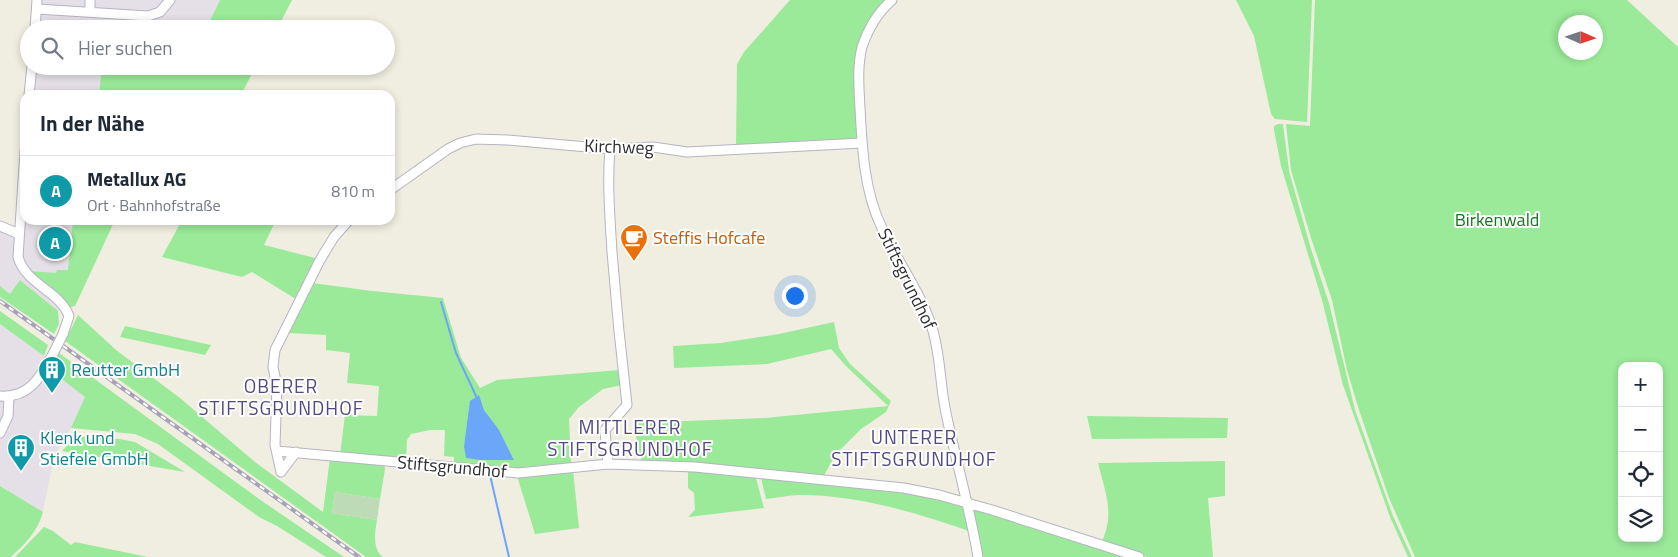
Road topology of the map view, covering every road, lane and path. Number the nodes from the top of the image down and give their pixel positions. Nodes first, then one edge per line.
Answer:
1 (90, 0) edge
2 (170, 0) edge
3 (892, 0) edge
4 (37, 4) edge
5 (90, 12) junction
6 (36, 20) edge
7 (31, 75) edge
8 (30, 90) edge
9 (862, 143) junction
10 (610, 149) junction
11 (395, 186) edge
12 (20, 220) edge
13 (345, 225) edge
14 (0, 226) edge
15 (19, 234) junction
16 (4, 397) edge
17 (0, 433) edge
18 (276, 451) junction
19 (296, 452) junction
20 (608, 464) junction
21 (967, 503) junction
22 (978, 557) edge
23 (1139, 557) edge

1 - 5 street
2 - 5 street
3 - 9 street, Stiftsgrundhof
4 - 5 street
4 - 6 street
7 - 8 street
9 - 10 street, Kirchweg
9 - 21 street, Stiftsgrundhof
10 - 11 street, Kirchweg
10 - 20 street
12 - 15 street
13 - 18 street
14 - 15 street
15 - 16 street, bridge
16 - 17 street
18 - 19 street, Stiftsgrundhof
18 - 19 street
19 - 20 street, Stiftsgrundhof
20 - 21 street, Stiftsgrundhof
21 - 22 street
21 - 23 street

